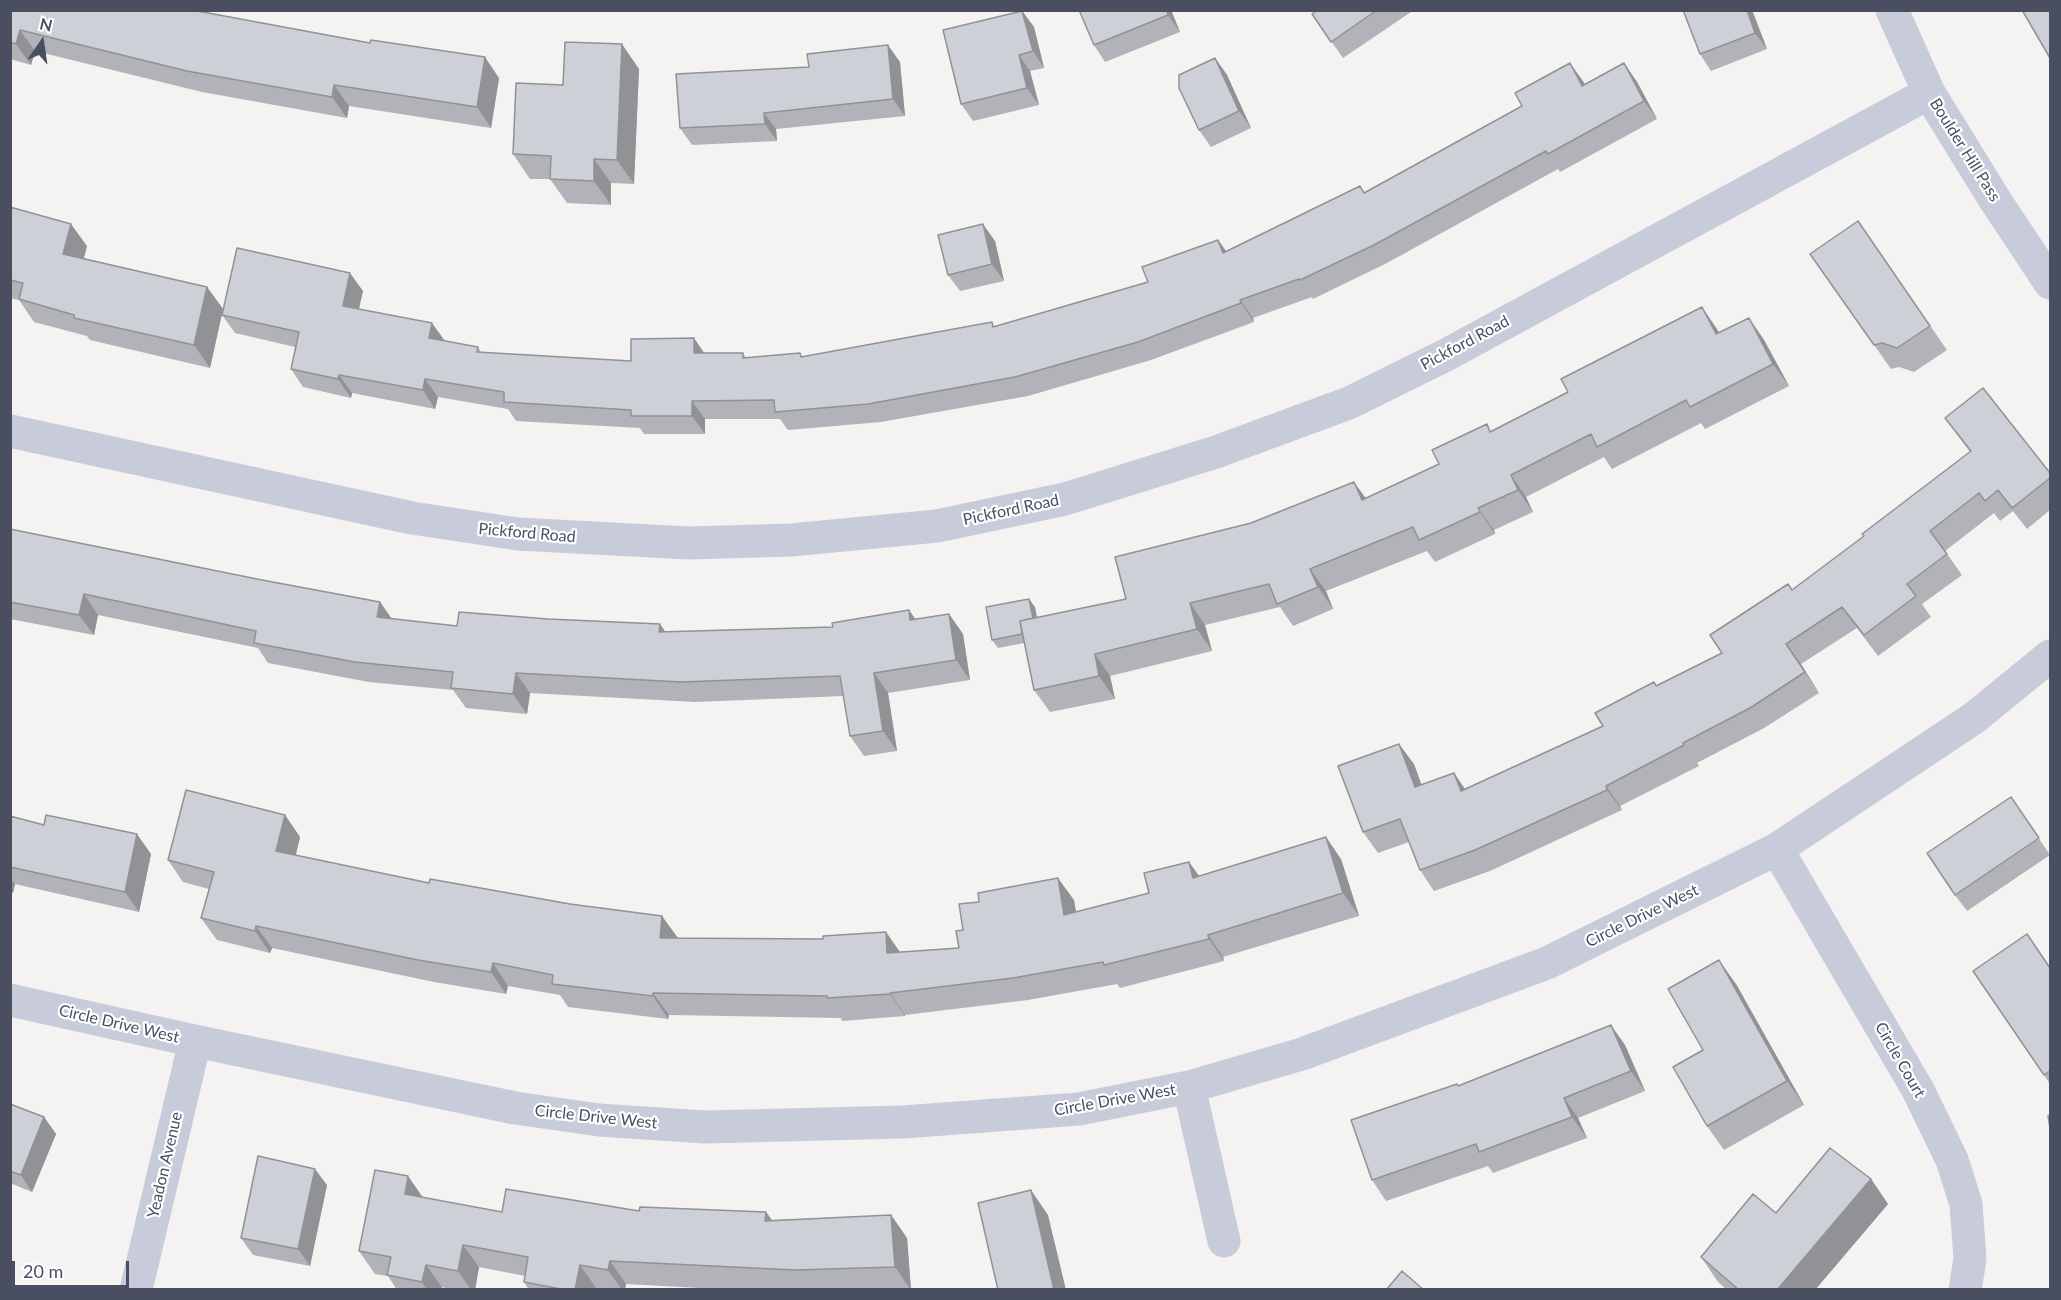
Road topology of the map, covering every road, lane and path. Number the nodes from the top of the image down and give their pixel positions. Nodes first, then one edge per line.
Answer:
1 (1892, 10) edge
2 (1929, 93) junction
3 (2050, 283) edge
4 (10, 431) edge
5 (2050, 656) edge
6 (1777, 849) junction
7 (10, 1000) edge
8 (195, 1041) junction
9 (1189, 1087) junction
10 (1224, 1241) dead end
11 (136, 1290) edge
12 (1965, 1290) edge

1 - 2 street, Boulder Hill Pass
2 - 3 street, Boulder Hill Pass
2 - 4 street, Pickford Road
5 - 6 street, Circle Drive West
6 - 9 street, Circle Drive West
6 - 12 street, Circle Court
7 - 8 street, Circle Drive West
8 - 9 street, Circle Drive West
8 - 11 street, Yeadon Avenue
9 - 10 street, Circle Drive West

